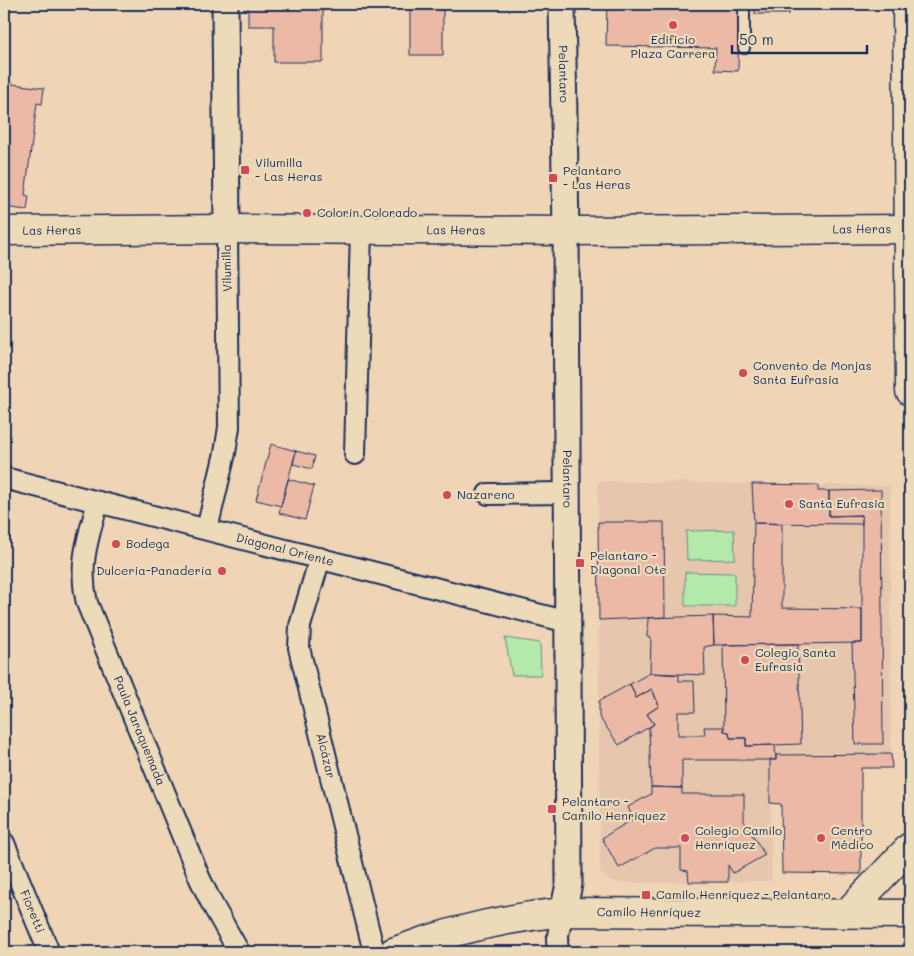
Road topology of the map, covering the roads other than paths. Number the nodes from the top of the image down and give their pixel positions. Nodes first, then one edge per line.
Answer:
1 (226, 4) edge
2 (562, 4) edge
3 (744, 4) edge
4 (907, 4) edge
5 (744, 48) dead end
6 (227, 229) junction
7 (909, 229) edge
8 (4, 230) edge
9 (361, 230) junction
10 (566, 231) junction
11 (910, 391) edge
12 (355, 454) dead end
13 (4, 478) edge
14 (567, 493) junction
15 (488, 494) dead end
16 (98, 502) junction
17 (207, 530) junction
18 (320, 558) junction
19 (568, 622) junction
20 (4, 843) edge
21 (910, 847) edge
22 (564, 912) junction
23 (846, 913) junction
24 (910, 914) edge
25 (49, 952) edge
26 (239, 952) edge
27 (374, 952) edge
28 (393, 952) edge
29 (558, 952) edge

1 - 6 street, Vilumilla
2 - 10 street, Pelantaro
3 - 5 lane
4 - 7 main road
6 - 8 main road, Las Heras
6 - 9 main road, Las Heras
6 - 17 street, Vilumilla
7 - 10 main road, Las Heras
7 - 11 main road
9 - 10 main road, Las Heras
9 - 12 street
10 - 14 street, Pelantaro
13 - 16 street, Diagonal Oriente
14 - 15 street
14 - 19 street, Pelantaro
16 - 17 street, Diagonal Oriente
16 - 26 street, Paula Jaraquemada
17 - 18 street, Diagonal Oriente
18 - 19 street, Diagonal Oriente
18 - 27 street, Alcázar
19 - 22 street, Pelantaro
20 - 25 street, Fioretti
21 - 23 main road
22 - 23 main road, Camilo Henríquez
22 - 28 main road, Camilo Henríquez
22 - 29 street, Pelantaro
23 - 24 main road, Camilo Henríquez

